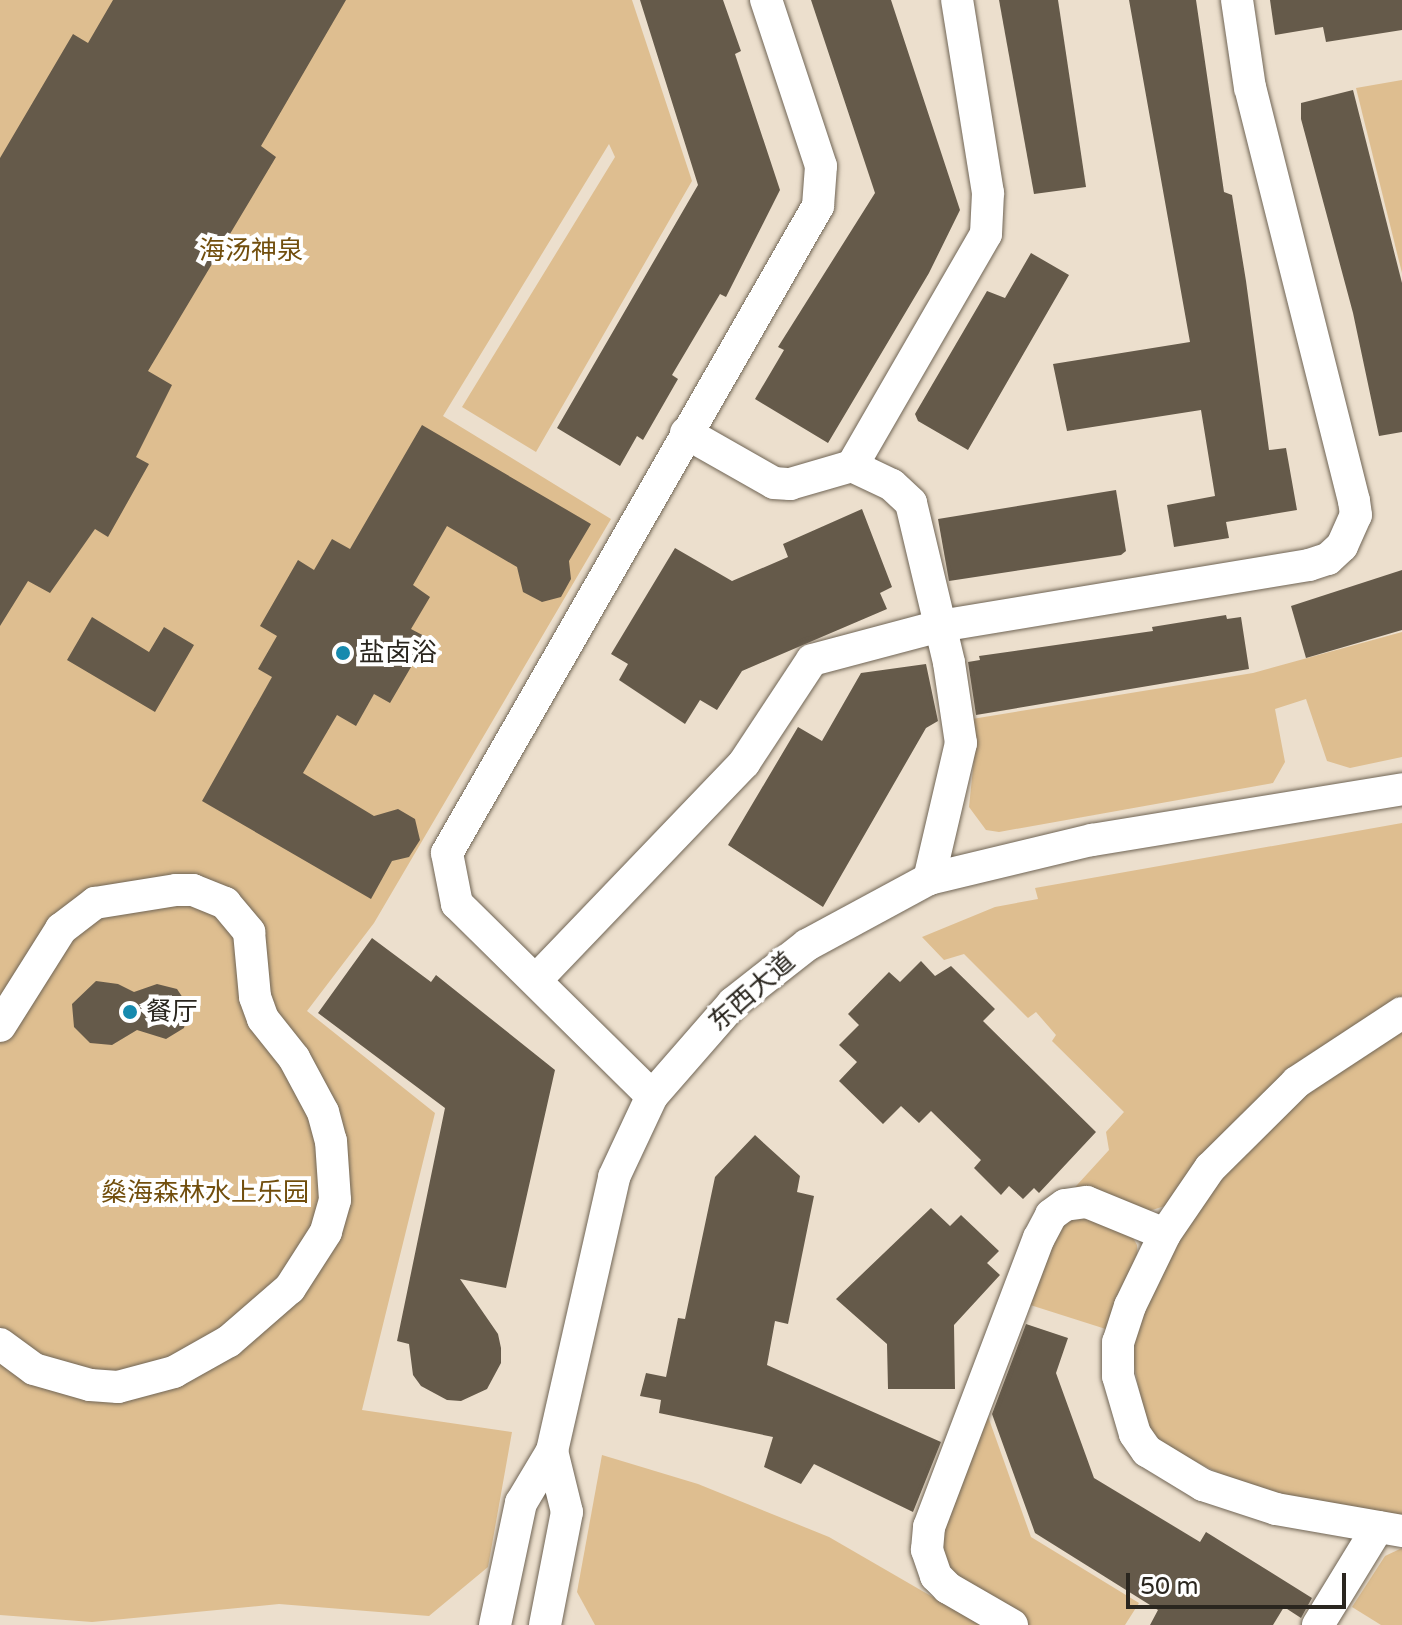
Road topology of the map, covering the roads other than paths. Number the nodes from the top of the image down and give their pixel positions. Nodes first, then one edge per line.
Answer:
1 (766, 0) edge
2 (957, 0) edge
3 (1237, 0) edge
4 (686, 433) junction
5 (852, 466) junction
6 (940, 626) junction
7 (1402, 789) edge
8 (929, 879) junction
9 (536, 980) junction
10 (1402, 1013) edge
11 (0, 1026) edge
12 (652, 1096) junction
13 (1165, 1234) junction
14 (0, 1344) edge
15 (552, 1451) junction
16 (1390, 1529) edge
17 (495, 1625) edge
18 (545, 1625) edge
19 (1012, 1625) edge
20 (1318, 1625) edge

1 - 4 street
2 - 5 street
3 - 6 street
4 - 5 street
4 - 9 street
5 - 6 street
6 - 8 street
6 - 9 street
7 - 8 street, 东西大道
8 - 12 street, 东西大道
9 - 12 street
10 - 13 street
11 - 14 street
12 - 15 street, 东西大道
13 - 16 street
13 - 19 street
15 - 17 street
15 - 18 street, 东西大道
16 - 20 street

